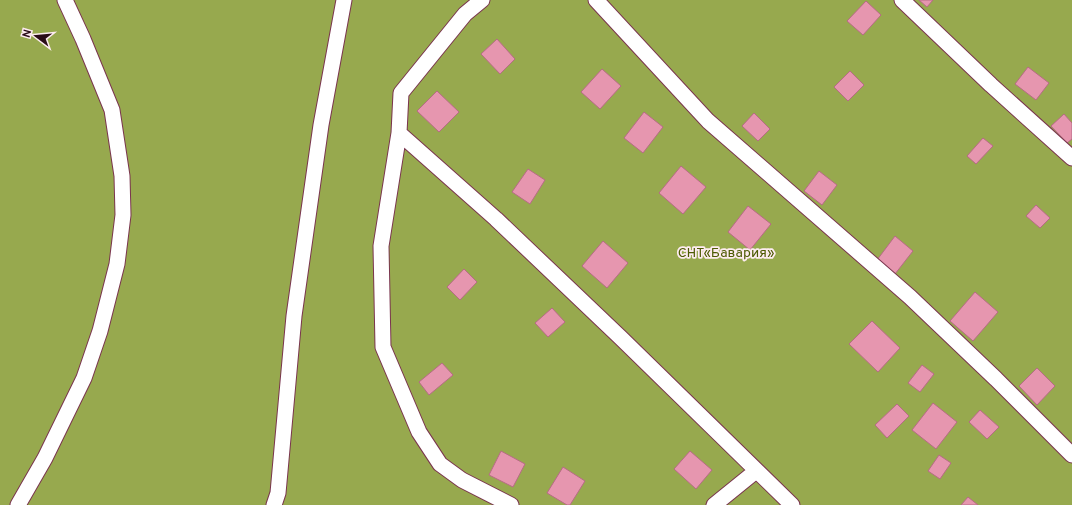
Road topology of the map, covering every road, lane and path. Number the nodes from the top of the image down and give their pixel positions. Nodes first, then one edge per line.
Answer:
1 (64, 0) edge
2 (344, 0) edge
3 (482, 0) edge
4 (596, 0) edge
5 (902, 0) edge
6 (399, 133) junction
7 (1072, 158) edge
8 (1072, 455) edge
9 (756, 471) junction
10 (18, 505) edge
11 (274, 505) edge
12 (511, 505) edge
13 (714, 505) edge
14 (792, 505) edge

1 - 10 street
2 - 11 street
3 - 6 street
4 - 8 street
5 - 7 street
6 - 9 street
6 - 12 street
9 - 13 street
9 - 14 street

